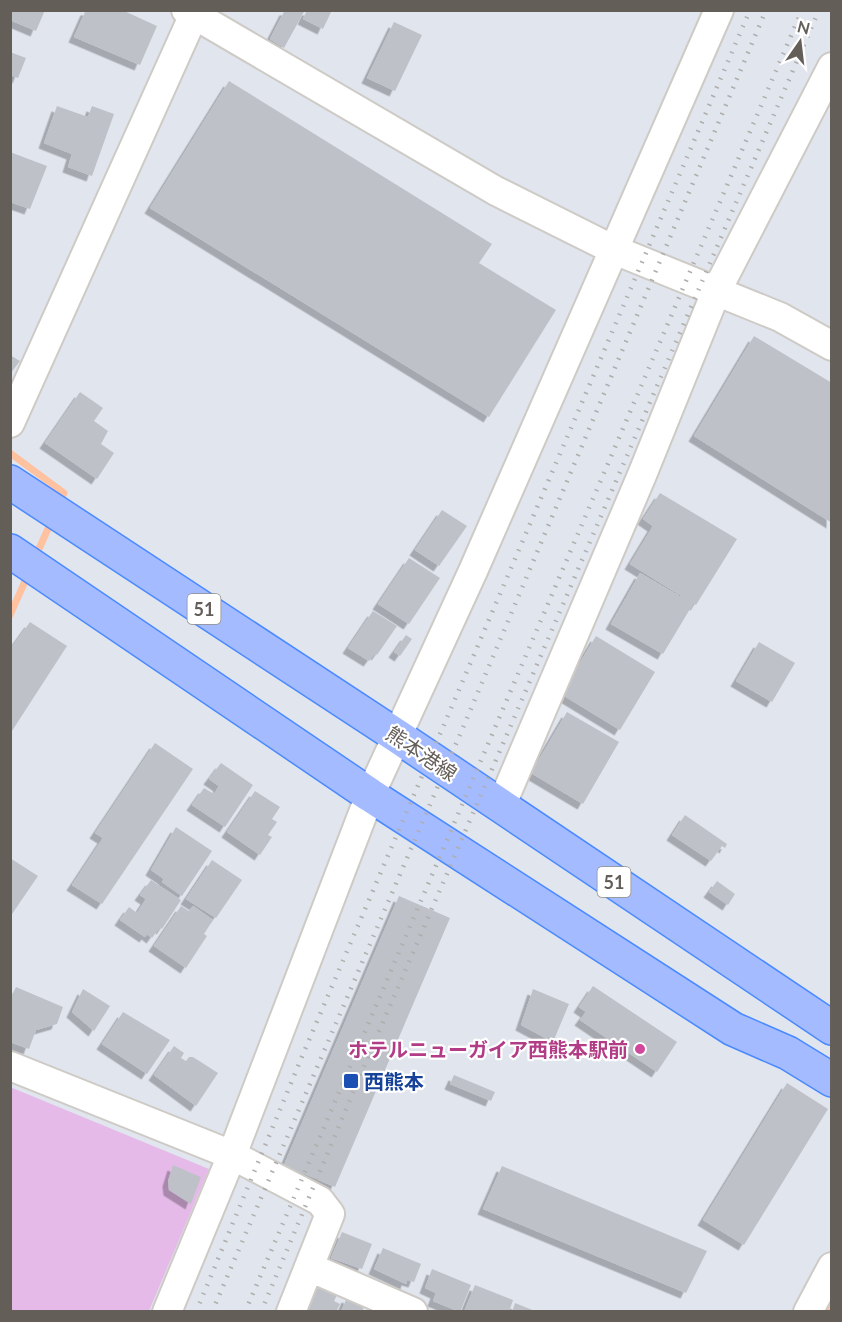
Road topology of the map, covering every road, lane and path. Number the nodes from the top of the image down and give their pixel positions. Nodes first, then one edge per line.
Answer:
1 (719, 10) edge
2 (192, 12) edge
3 (831, 67) edge
4 (612, 249) junction
5 (716, 292) junction
6 (831, 346) edge
7 (10, 423) edge
8 (10, 482) edge
9 (10, 551) edge
10 (397, 736) junction
11 (370, 795) junction
12 (501, 806) junction
13 (831, 1028) edge
14 (733, 1029) junction
15 (10, 1066) edge
16 (831, 1080) edge
17 (831, 1105) edge
18 (232, 1155) junction
19 (309, 1267) junction
20 (831, 1267) edge
21 (167, 1311) edge
22 (291, 1311) edge
23 (413, 1311) edge
24 (808, 1311) edge

1 - 4 street
2 - 4 street
2 - 7 street
3 - 5 street
4 - 5 street
4 - 10 street
5 - 6 street
5 - 12 street
8 - 10 main road, 熊本港線 / 51
9 - 11 main road
10 - 11 street
10 - 12 main road, 熊本港線 / 51
11 - 14 main road
11 - 18 street
12 - 13 main road, 熊本港線 / 51
14 - 16 main road
14 - 17 main road
15 - 18 street
18 - 19 street
18 - 21 street
19 - 22 street
19 - 23 street
20 - 24 street

